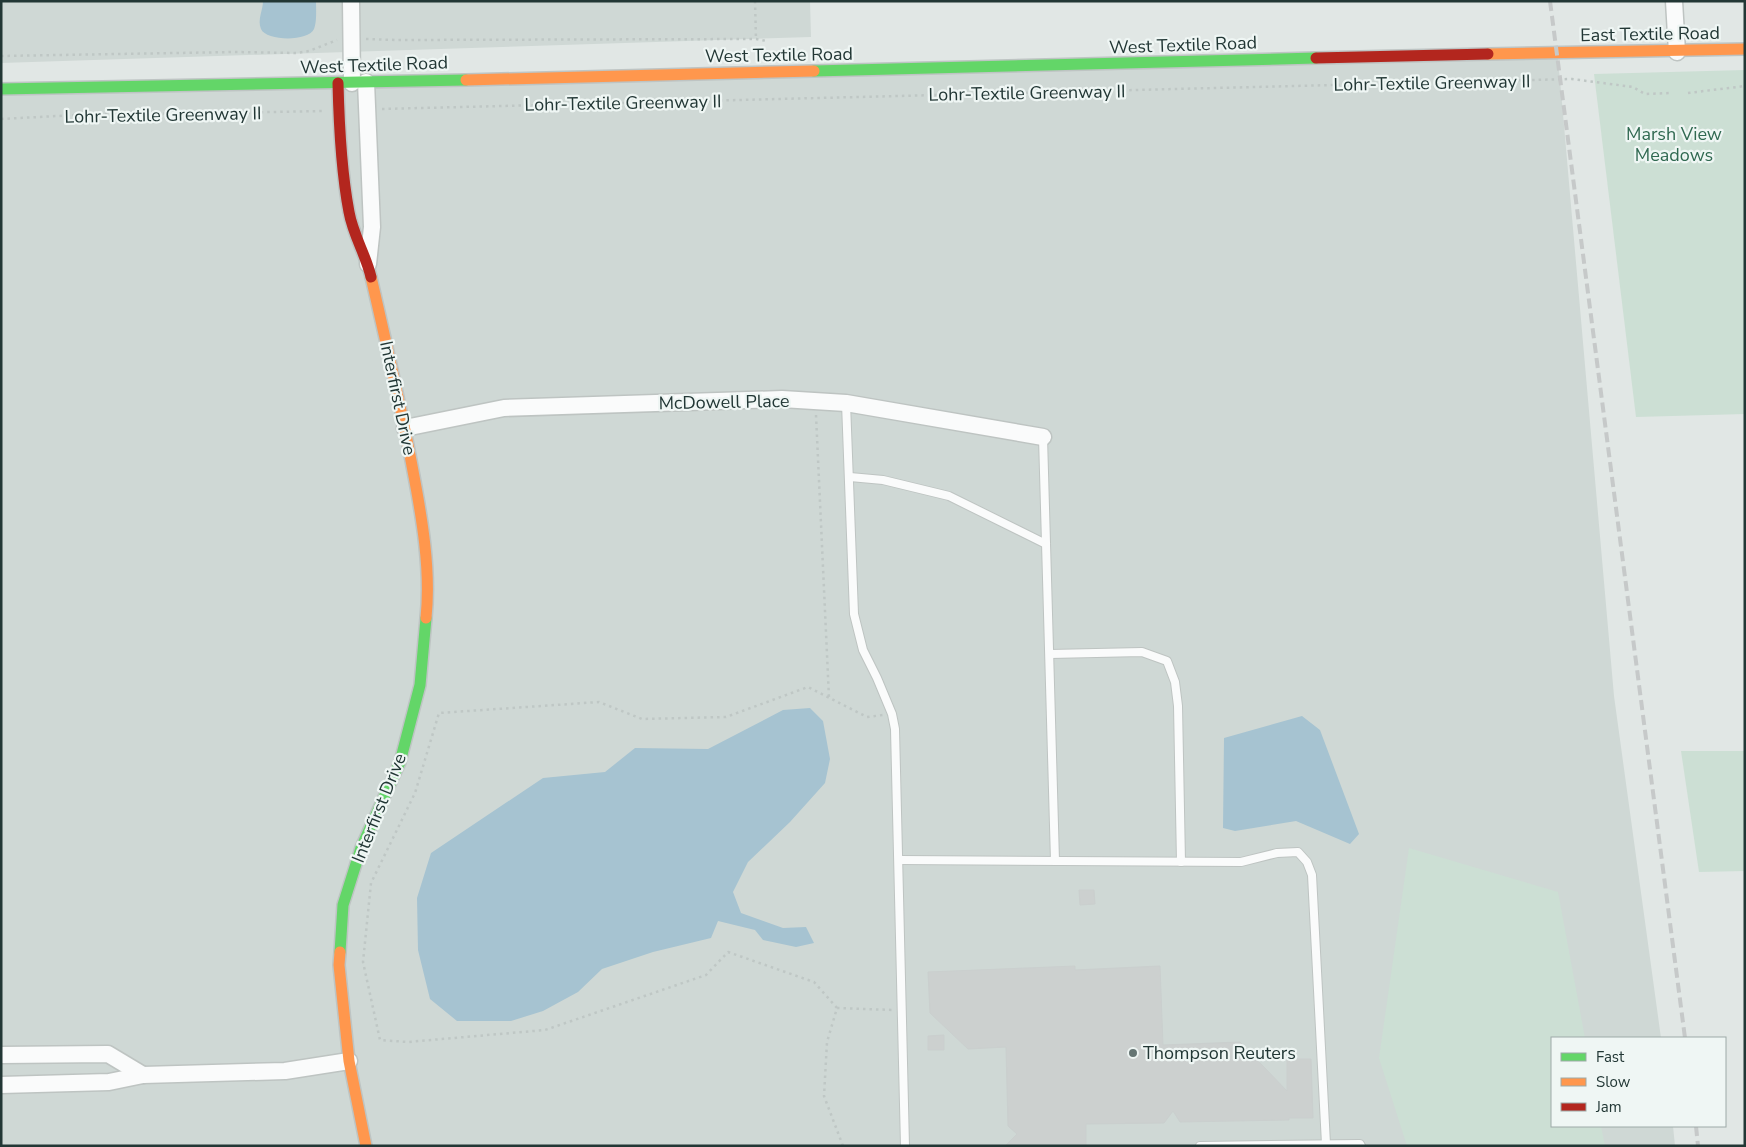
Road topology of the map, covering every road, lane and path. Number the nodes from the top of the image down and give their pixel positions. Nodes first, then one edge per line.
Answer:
1 (350, 1) edge
2 (755, 1) edge
3 (1674, 1) edge
4 (363, 38) dead end
5 (340, 39) dead end
6 (756, 39) junction
7 (767, 41) dead end
8 (1745, 49) edge
9 (1556, 52) joint
10 (1677, 52) junction
11 (1, 56) edge
12 (352, 83) junction
13 (1745, 86) edge
14 (1, 89) edge
15 (1672, 93) dead end
16 (1688, 93) dead end
17 (380, 110) dead end
18 (325, 111) dead end
19 (1, 119) edge
20 (368, 264) junction
21 (816, 402) junction
22 (846, 403) junction
23 (405, 428) junction
24 (1043, 437) joint
25 (850, 478) junction
26 (1046, 544) junction
27 (1050, 654) junction
28 (828, 698) junction
29 (892, 714) junction
30 (899, 860) junction
31 (1055, 861) junction
32 (1181, 862) junction
33 (837, 1008) junction
34 (903, 1011) junction
35 (1, 1055) edge
36 (349, 1061) junction
37 (144, 1075) junction
38 (1, 1085) edge
39 (1326, 1144) junction
40 (366, 1146) edge
41 (843, 1146) edge
42 (905, 1146) edge
43 (1200, 1146) edge
44 (1361, 1146) edge

1 - 12 street
2 - 6 path
3 - 10 street
4 - 6 path
5 - 11 path
6 - 7 path
8 - 10 main road, East Textile Road
9 - 10 main road, East Textile Road
9 - 12 main road, West Textile Road
12 - 14 main road, West Textile Road
12 - 20 street, Interfirst Drive
12 - 20 main road, Interfirst Drive
13 - 16 path
15 - 17 path, Lohr-Textile Greenway II
18 - 19 path, Lohr-Textile Greenway II
20 - 23 main road, Interfirst Drive
21 - 22 street, McDowell Place
21 - 23 street, McDowell Place
21 - 28 path
22 - 24 street, McDowell Place
22 - 25 lane
23 - 36 main road, Interfirst Drive
24 - 26 lane
25 - 26 lane
25 - 29 lane
26 - 27 lane
27 - 31 lane
27 - 32 lane
28 - 29 path
28 - 33 path
29 - 30 lane
30 - 31 lane
30 - 34 lane
31 - 32 lane
32 - 39 lane
33 - 34 path
33 - 41 path
34 - 42 lane
35 - 37 street
36 - 37 street
36 - 40 main road, Interfirst Drive
37 - 38 street
39 - 43 lane
39 - 44 lane

